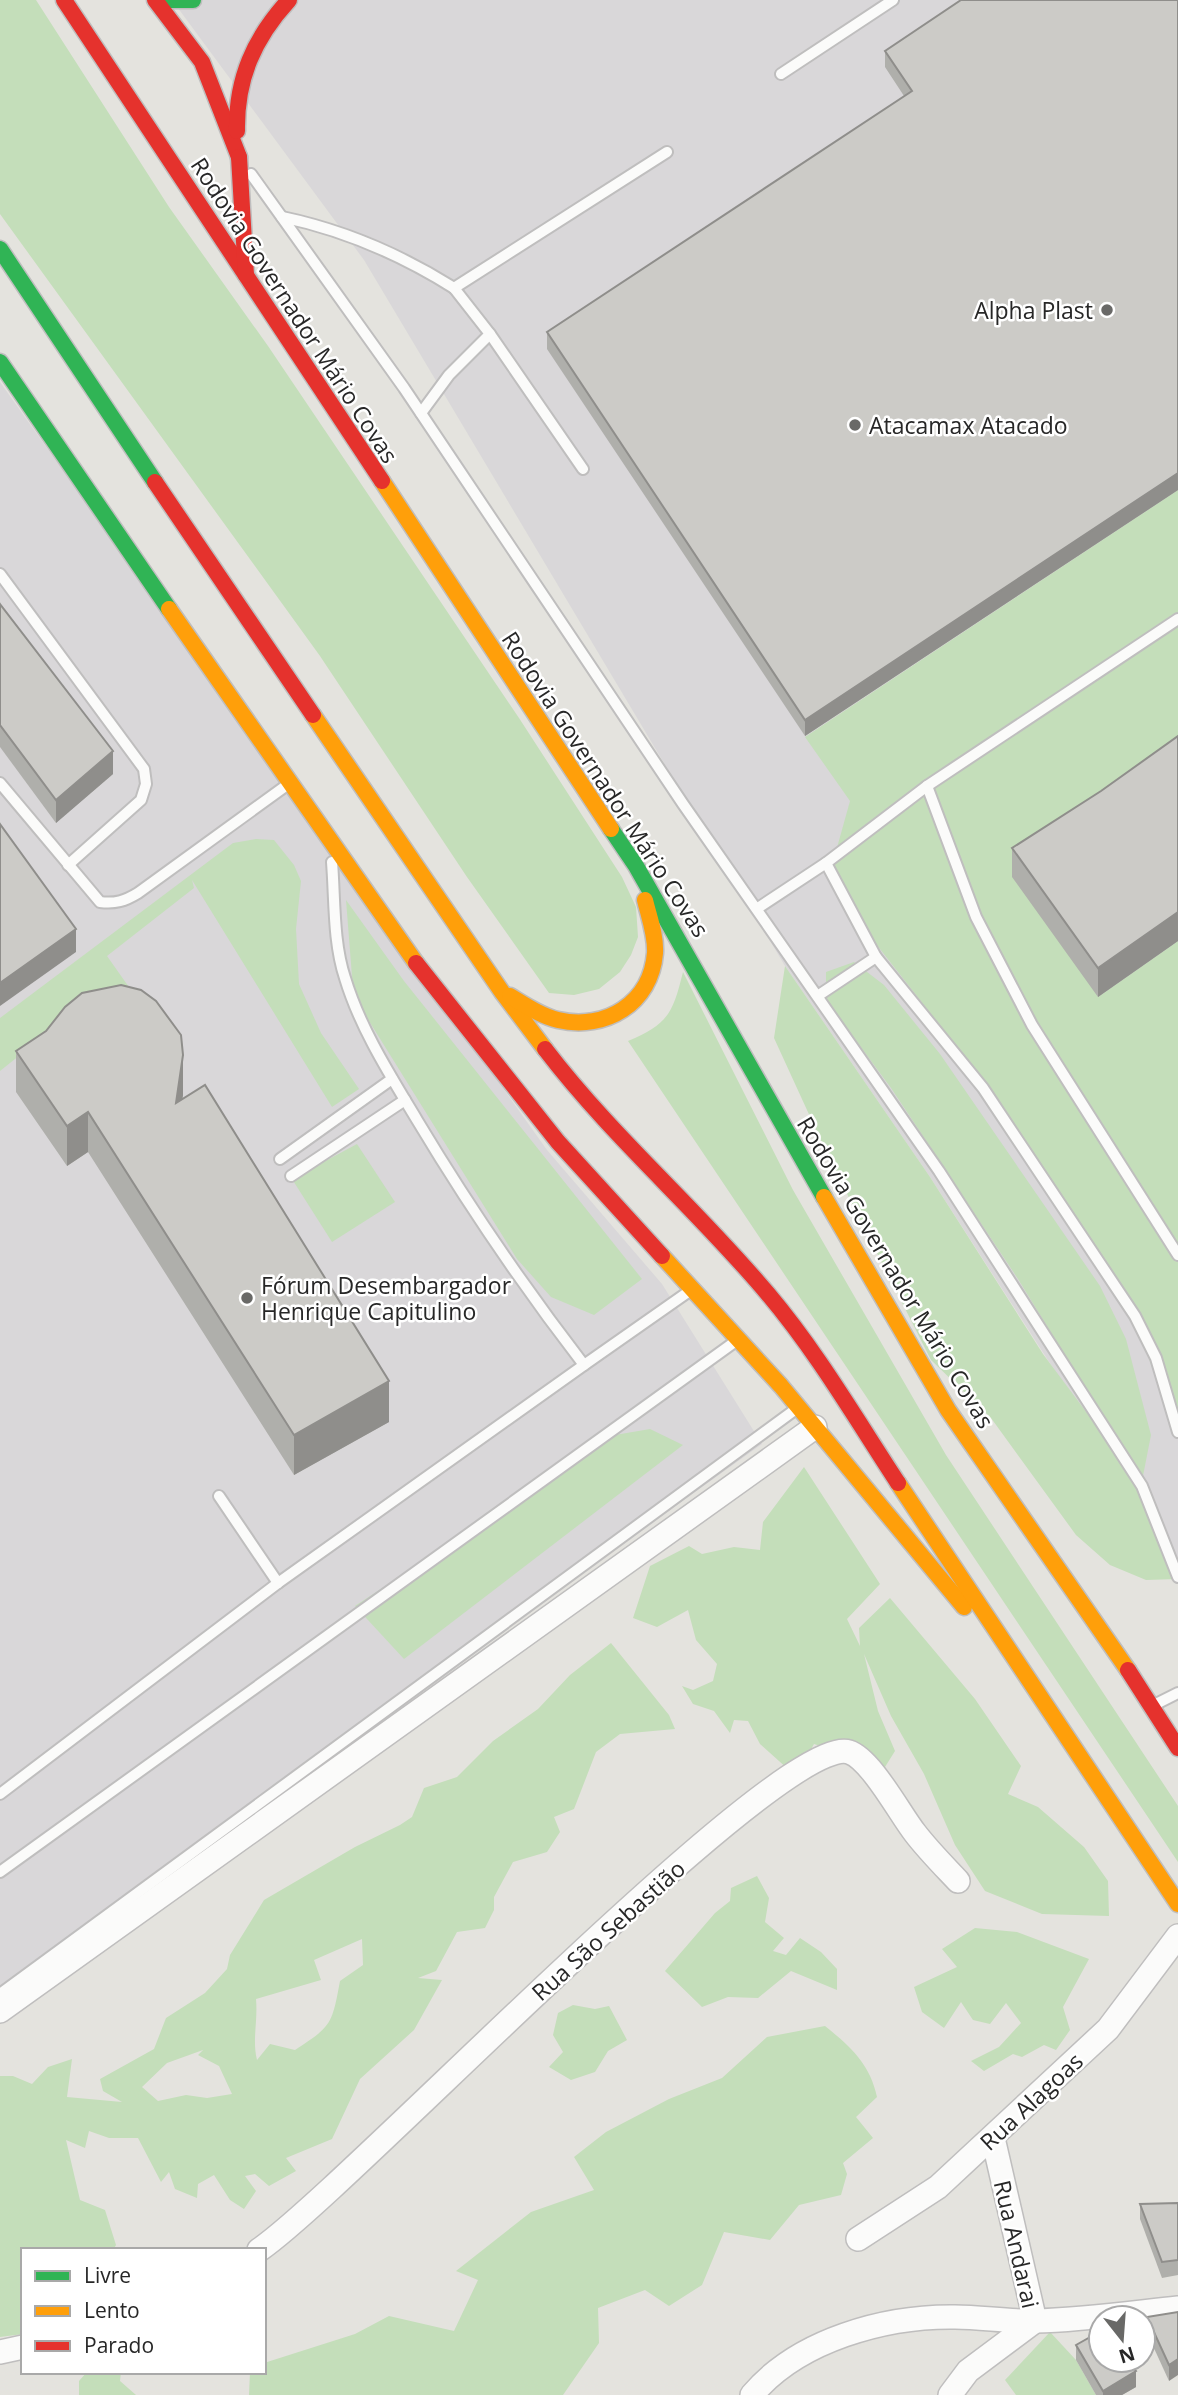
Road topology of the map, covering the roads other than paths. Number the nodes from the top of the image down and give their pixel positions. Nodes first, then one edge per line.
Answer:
1 (64, 0) edge
2 (155, 0) edge
3 (167, 0) edge
4 (193, 0) edge
5 (289, 0) edge
6 (893, 0) edge
7 (781, 74) dead end
8 (667, 152) dead end
9 (239, 157) junction
10 (282, 217) junction
11 (0, 249) edge
12 (246, 277) junction
13 (454, 288) junction
14 (490, 334) junction
15 (0, 362) edge
16 (421, 413) junction
17 (583, 469) dead end
18 (0, 574) edge
19 (1178, 619) edge
20 (0, 783) edge
21 (289, 784) junction
22 (927, 786) junction
23 (331, 845) junction
24 (826, 863) junction
25 (68, 864) junction
26 (636, 866) junction
27 (758, 908) junction
28 (876, 957) junction
29 (502, 992) junction
30 (819, 995) junction
31 (393, 1079) junction
32 (405, 1100) junction
33 (342, 1116) junction
34 (354, 1134) junction
35 (280, 1159) dead end
36 (291, 1176) dead end
37 (1178, 1255) edge
38 (692, 1289) junction
39 (738, 1339) junction
40 (584, 1365) junction
41 (798, 1407) junction
42 (815, 1427) junction
43 (1178, 1432) edge
44 (219, 1496) dead end
45 (1178, 1577) edge
46 (278, 1583) junction
47 (1013, 1653) junction
48 (1178, 1693) edge
49 (1152, 1705) junction
50 (1178, 1748) edge
51 (0, 1794) edge
52 (0, 1872) edge
53 (958, 1881) dead end
54 (1178, 1904) edge
55 (1178, 1936) edge
56 (0, 1994) edge
57 (0, 2011) edge
58 (993, 2138) junction
59 (858, 2239) dead end
60 (261, 2248) edge
61 (1178, 2308) edge
62 (1035, 2321) junction
63 (21, 2347) edge
64 (0, 2352) edge
65 (752, 2395) edge
66 (950, 2395) edge

1 - 12 main road, Rodovia Governador Mário Covas
2 - 9 main road
3 - 4 main road
5 - 9 main road
6 - 7 lane
8 - 13 lane
9 - 10 lane
9 - 12 main road
10 - 13 lane
10 - 16 lane
11 - 29 main road
12 - 26 main road, Rodovia Governador Mário Covas
13 - 14 lane
14 - 16 lane
14 - 17 lane
15 - 21 main road
16 - 27 lane
18 - 25 lane
19 - 22 lane
20 - 25 lane
21 - 23 main road
21 - 25 lane
22 - 24 lane
22 - 37 lane
23 - 31 lane
23 - 38 main road
24 - 27 lane
24 - 28 lane
26 - 29 main road
26 - 49 main road, Rodovia Governador Mário Covas
27 - 30 lane
28 - 30 lane
28 - 43 lane
29 - 47 main road
30 - 45 lane
31 - 32 lane
31 - 33 lane
32 - 34 lane
32 - 40 lane
33 - 34 lane
33 - 35 lane
34 - 36 lane
38 - 39 main road
38 - 40 lane
39 - 41 main road
39 - 52 lane
40 - 46 lane
41 - 42 main road
41 - 56 lane
42 - 47 main road
42 - 57 street
44 - 46 lane
46 - 51 lane
47 - 54 main road
48 - 49 lane
49 - 50 main road, Rodovia Governador Mário Covas
53 - 60 street, Rua São Sebastião
55 - 58 street, Rua Alagoas
58 - 59 street, Rua Alagoas
58 - 62 street, Rua Andarai
61 - 62 street
62 - 65 street
62 - 66 street, Rua Andarai
63 - 64 street

